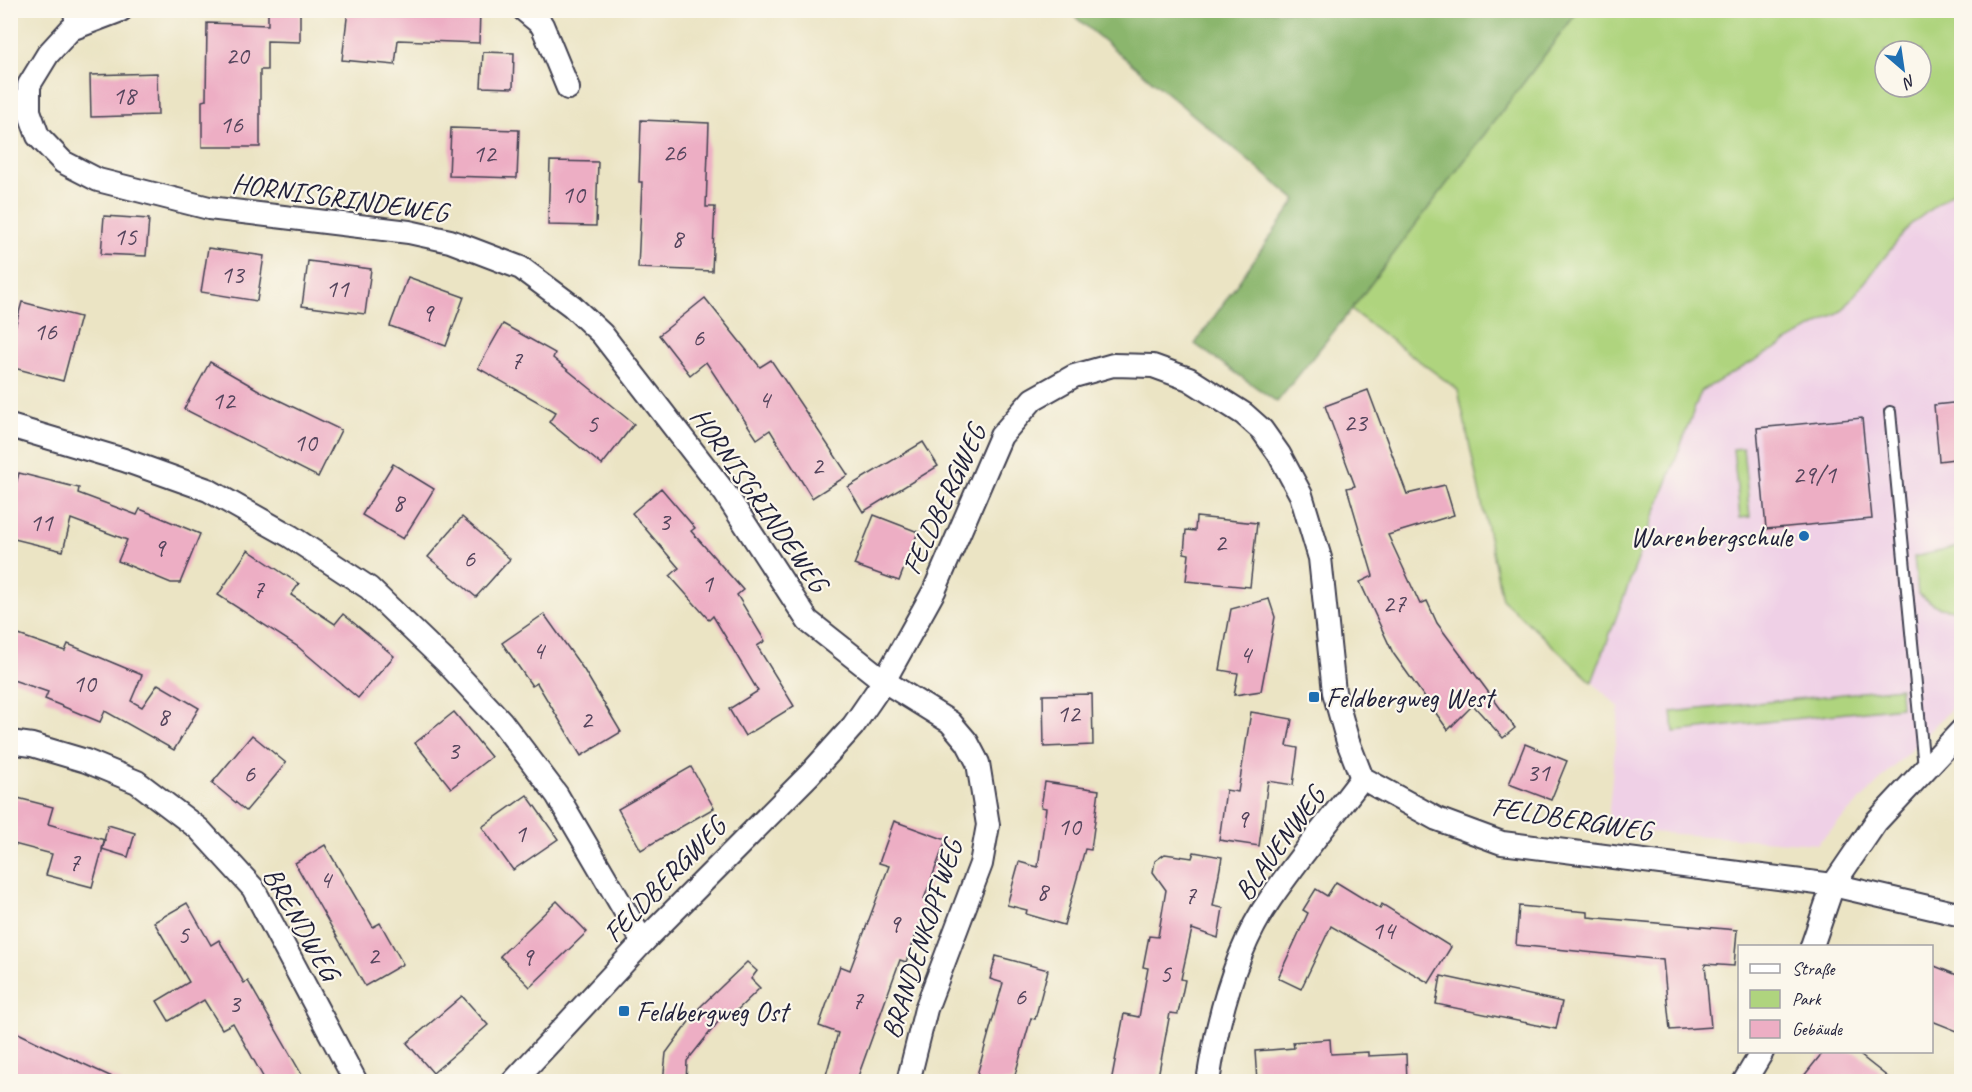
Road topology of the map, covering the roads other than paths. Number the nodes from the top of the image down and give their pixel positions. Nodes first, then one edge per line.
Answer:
1 (121, 10) edge
2 (524, 10) edge
3 (70, 20) edge
4 (568, 88) dead end
5 (1890, 412) dead end
6 (10, 426) edge
7 (884, 681) junction
8 (1962, 730) edge
9 (10, 742) edge
10 (1924, 768) junction
11 (1362, 778) junction
12 (1833, 885) junction
13 (1962, 915) edge
14 (644, 942) junction
15 (1812, 945) edge
16 (1761, 1053) edge
17 (356, 1082) edge
18 (513, 1082) edge
19 (908, 1082) edge
20 (1208, 1082) edge
21 (1744, 1082) edge

1 - 3 street, HORNISGRINDEWEG
2 - 4 street
3 - 7 street, HORNISGRINDEWEG
5 - 10 lane
6 - 14 street
7 - 11 street, FELDBERGWEG
7 - 14 street, FELDBERGWEG
7 - 19 street, BRANDENKOPFWEG
8 - 10 street
9 - 17 street, BRENDWEG
10 - 12 street
11 - 12 street, FELDBERGWEG
11 - 20 street, BLAUENWEG
12 - 13 street, FELDBERGWEG
12 - 15 street
14 - 18 street, FELDBERGWEG
16 - 21 street

